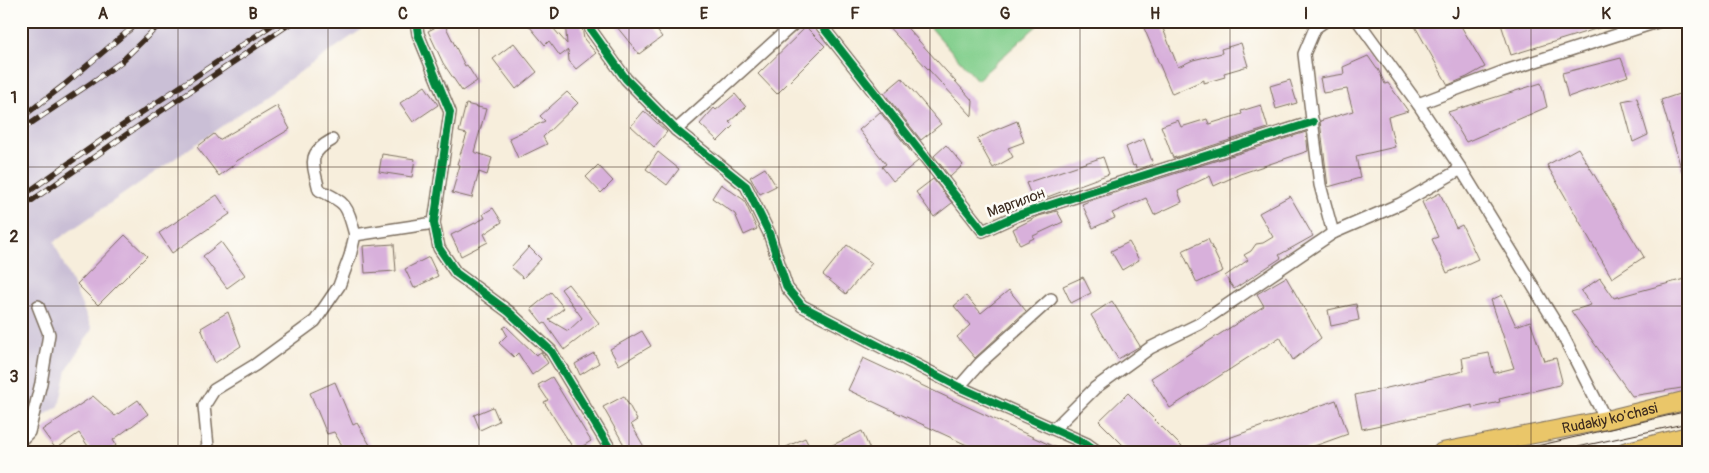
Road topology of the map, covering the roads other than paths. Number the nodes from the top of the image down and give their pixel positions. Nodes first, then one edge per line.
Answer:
1 (416, 21) edge
2 (590, 21) edge
3 (797, 21) edge
4 (818, 21) edge
5 (1325, 21) edge
6 (1358, 21) edge
7 (1660, 21) edge
8 (1418, 104) junction
9 (1313, 122) junction
10 (676, 130) junction
11 (332, 140) dead end
12 (1461, 168) junction
13 (434, 223) junction
14 (1333, 234) junction
15 (355, 235) junction
16 (1051, 300) dead end
17 (38, 306) dead end
18 (959, 387) junction
19 (1688, 400) edge
20 (1606, 420) junction
21 (1054, 429) junction
22 (1688, 436) edge
23 (21, 440) edge
24 (203, 452) edge
25 (612, 452) edge
26 (1098, 452) edge
27 (1442, 452) edge
28 (1624, 452) edge

1 - 13 street
2 - 10 street
3 - 10 street
4 - 9 street, Маргилон
5 - 9 street
6 - 8 street
7 - 8 street
8 - 12 street
9 - 14 street
10 - 18 street
11 - 15 street
12 - 14 street
12 - 20 street
13 - 15 street
13 - 25 street
14 - 21 street
15 - 24 street
16 - 18 street
17 - 23 street
18 - 21 street
19 - 20 main road, Rudakiy ko'chasi
20 - 27 main road, Rudakiy ko'chasi
21 - 26 street
22 - 28 main road

